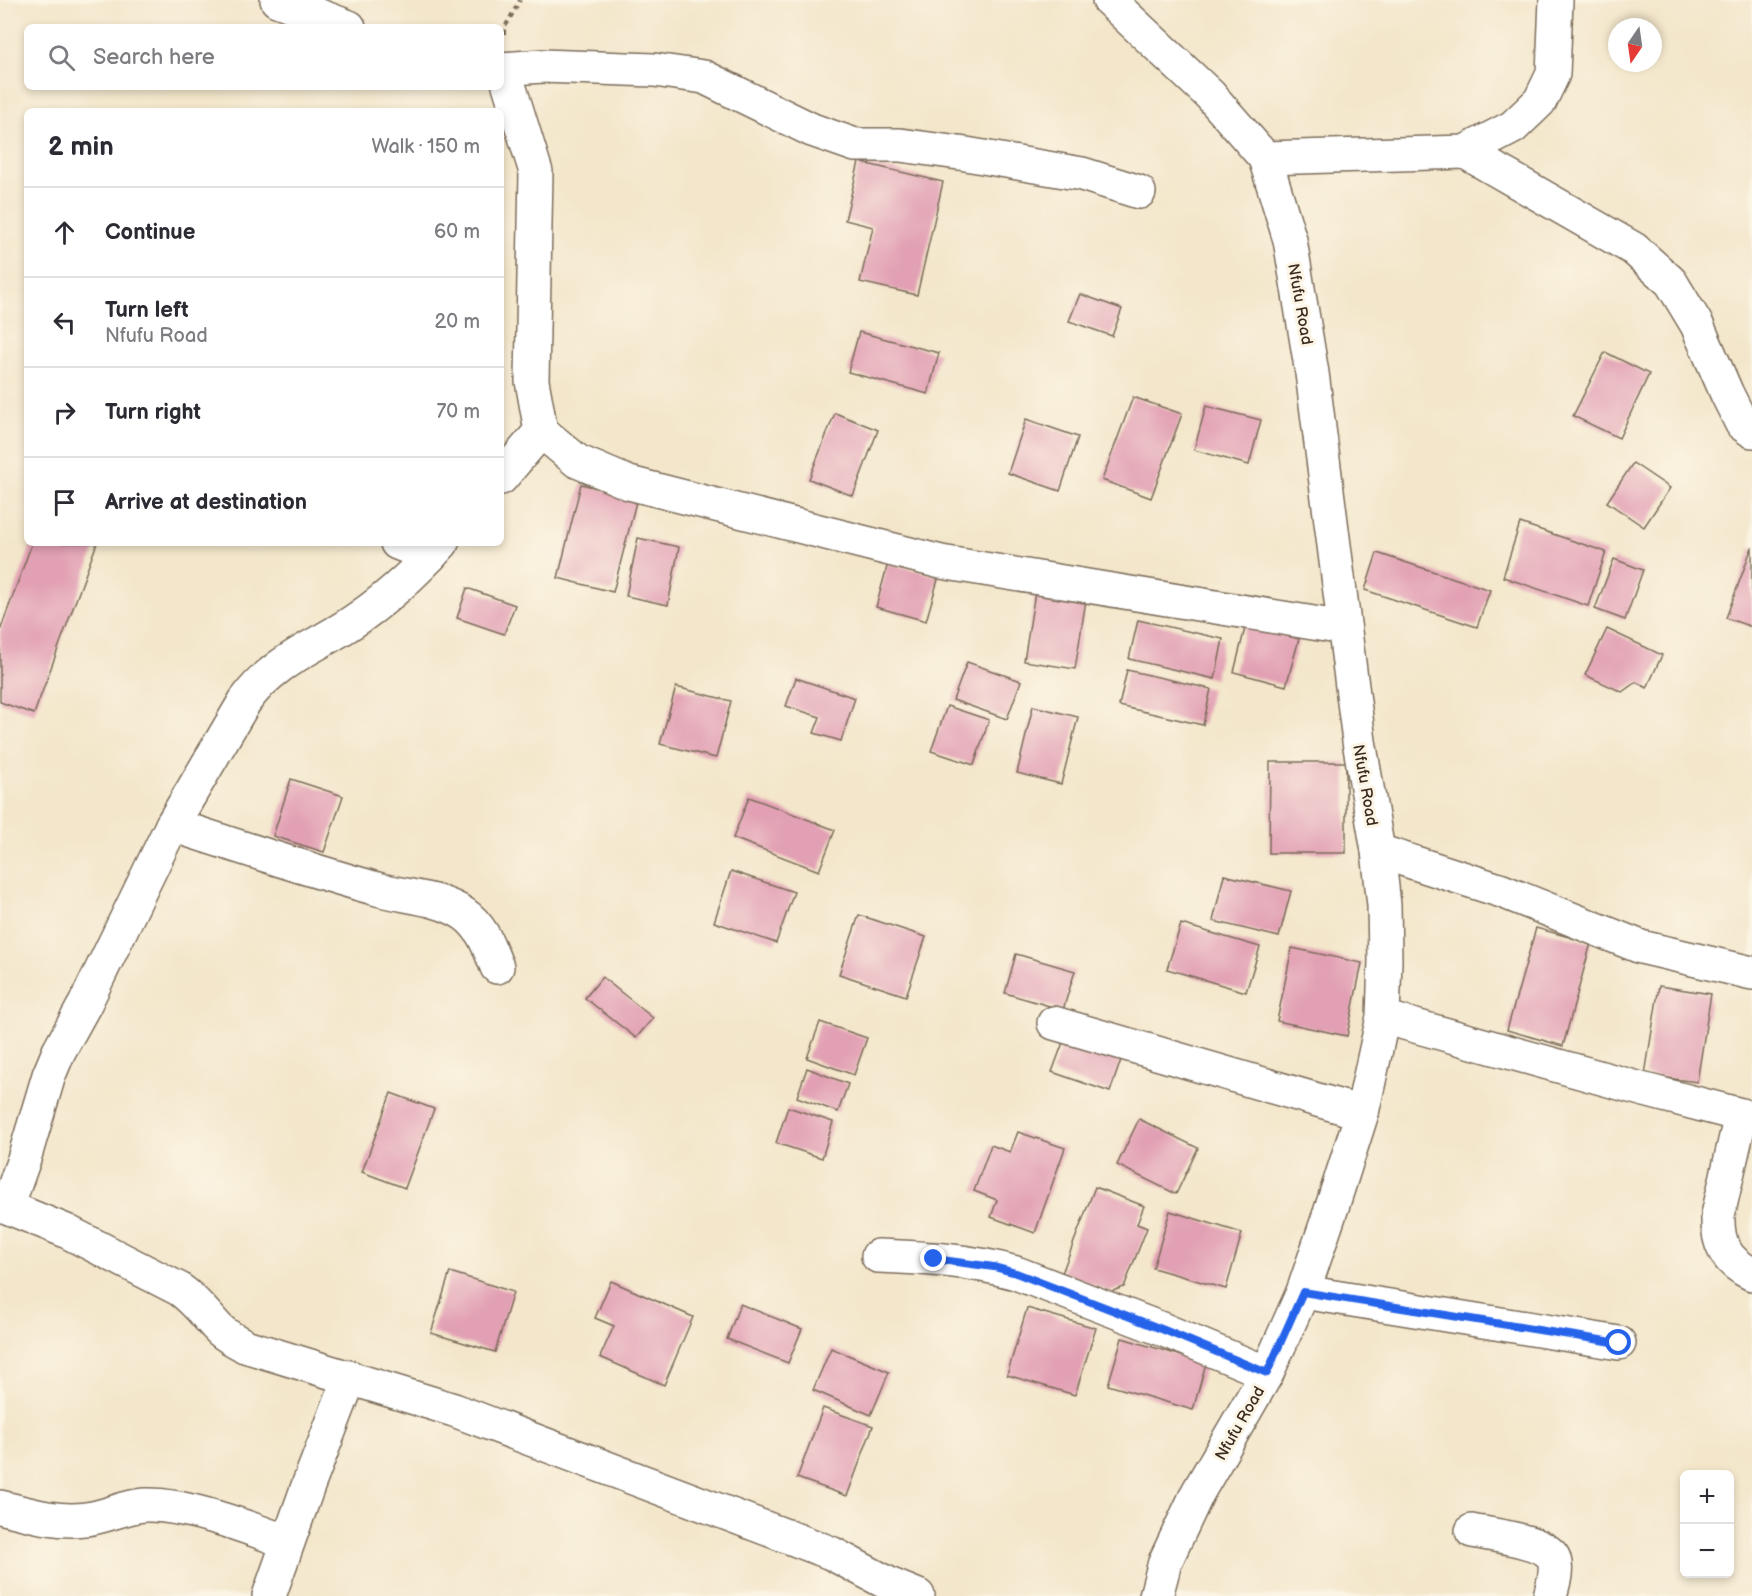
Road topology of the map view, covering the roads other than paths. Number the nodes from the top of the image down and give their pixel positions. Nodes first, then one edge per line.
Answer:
1 (276, 0) edge
2 (1109, 0) edge
3 (1556, 0) edge
4 (341, 24) edge
5 (504, 69) edge
6 (504, 75) edge
7 (1465, 153) junction
8 (1265, 158) junction
9 (1139, 192) dead end
10 (541, 431) junction
11 (1752, 431) edge
12 (504, 474) edge
13 (414, 546) edge
14 (436, 550) edge
15 (1344, 628) junction
16 (172, 825) junction
17 (1378, 851) junction
18 (497, 967) dead end
19 (1752, 973) edge
20 (1383, 1017) junction
21 (1054, 1023) dead end
22 (1362, 1113) junction
23 (1747, 1116) edge
24 (4, 1206) edge
25 (878, 1256) dead end
26 (1752, 1274) edge
27 (1303, 1292) junction
28 (1619, 1343) dead end
29 (1267, 1373) junction
30 (351, 1377) junction
31 (0, 1507) edge
32 (1472, 1531) dead end
33 (287, 1542) junction
34 (268, 1596) edge
35 (918, 1596) edge
36 (1156, 1596) edge
37 (1550, 1596) edge

1 - 4 street
2 - 8 street, Nfufu Road
3 - 7 street
5 - 9 street
6 - 10 street
7 - 8 street
7 - 11 street
8 - 15 street, Nfufu Road
10 - 12 street
10 - 15 street
13 - 14 street
14 - 16 street
15 - 17 street, Nfufu Road
16 - 18 street
16 - 24 street
17 - 19 street
17 - 20 street, Nfufu Road
20 - 22 street, Nfufu Road
20 - 23 street
21 - 22 street
22 - 27 street, Nfufu Road
23 - 26 street
24 - 30 street
25 - 29 street
27 - 28 street
27 - 29 street, Nfufu Road
29 - 36 street, Nfufu Road
30 - 33 street
30 - 35 street
31 - 33 street
32 - 37 street
33 - 34 street

